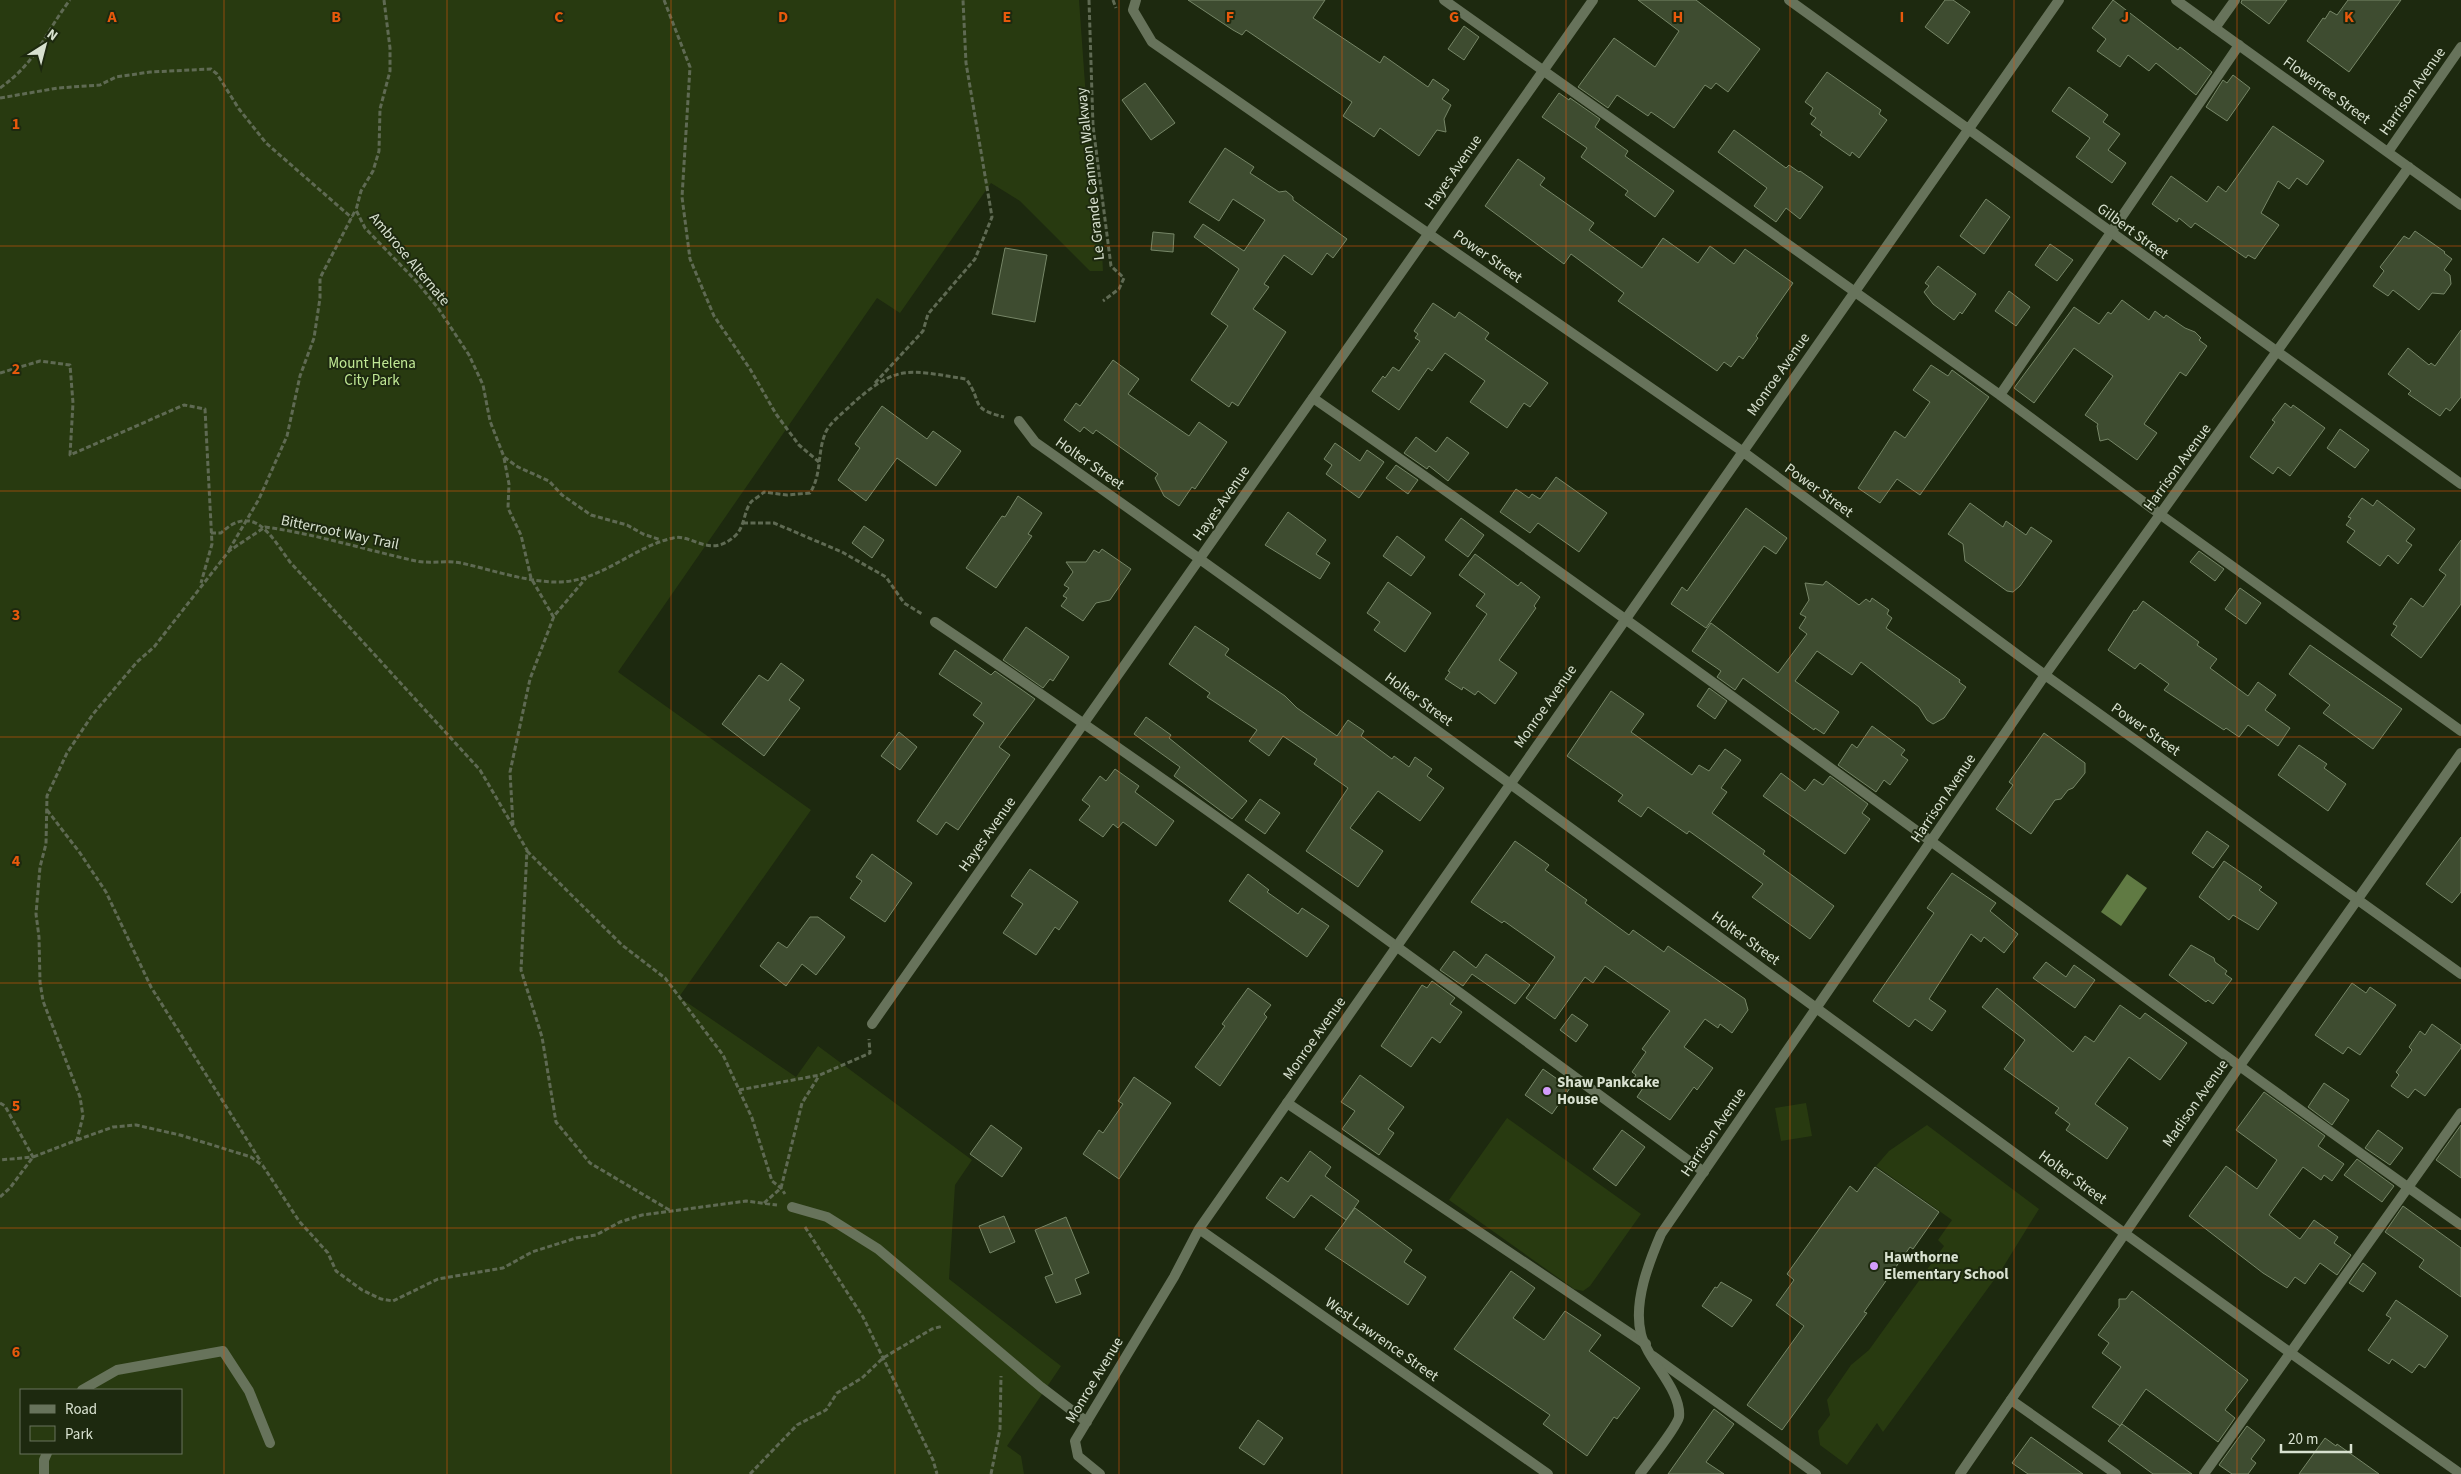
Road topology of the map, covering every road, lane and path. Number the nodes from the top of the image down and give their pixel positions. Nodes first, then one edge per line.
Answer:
1 (70, 0) edge
2 (384, 0) edge
3 (664, 0) edge
4 (963, 0) edge
5 (1089, 0) edge
6 (1136, 0) edge
7 (1444, 0) edge
8 (1593, 0) edge
9 (1789, 0) edge
10 (2059, 0) edge
11 (2176, 0) edge
12 (2235, 0) edge
13 (2215, 28) junction
14 (2239, 45) junction
15 (2461, 48) edge
16 (1544, 70) junction
17 (0, 88) edge
18 (0, 98) edge
19 (1968, 130) junction
20 (2388, 152) junction
21 (2409, 167) junction
22 (2461, 205) edge
23 (356, 210) junction
24 (352, 218) junction
25 (1428, 233) junction
26 (2111, 233) junction
27 (1854, 292) junction
28 (1103, 301) dead end
29 (2277, 353) junction
30 (0, 373) edge
31 (867, 391) junction
32 (2000, 395) junction
33 (1313, 398) junction
34 (1019, 421) joint
35 (1742, 451) junction
36 (504, 457) junction
37 (819, 462) junction
38 (2461, 484) edge
39 (2161, 515) junction
40 (247, 520) junction
41 (742, 523) junction
42 (265, 527) junction
43 (211, 533) junction
44 (662, 541) junction
45 (229, 551) junction
46 (1200, 559) junction
47 (532, 578) junction
48 (587, 578) junction
49 (200, 585) junction
50 (554, 618) junction
51 (1624, 620) junction
52 (935, 622) joint
53 (2045, 676) junction
54 (1084, 723) junction
55 (2461, 731) edge
56 (2461, 753) edge
57 (1509, 784) junction
58 (47, 809) junction
59 (513, 827) junction
60 (1932, 841) junction
61 (527, 850) junction
62 (2359, 899) junction
63 (1396, 945) junction
64 (2461, 974) edge
65 (1816, 1008) junction
66 (872, 1024) joint
67 (2239, 1067) junction
68 (820, 1075) junction
69 (739, 1090) junction
70 (0, 1103) edge
71 (1287, 1103) junction
72 (2461, 1114) edge
73 (77, 1140) junction
74 (33, 1157) junction
75 (0, 1160) edge
76 (263, 1166) junction
77 (1704, 1172) junction
78 (781, 1188) junction
79 (2408, 1188) junction
80 (0, 1197) edge
81 (764, 1203) junction
82 (792, 1208) junction
83 (670, 1211) junction
84 (2461, 1225) edge
85 (1199, 1229) junction
86 (2124, 1233) junction
87 (962, 1320) junction
88 (1646, 1344) junction
89 (1001, 1353) junction
90 (2290, 1353) junction
91 (1653, 1356) junction
92 (883, 1358) junction
93 (84, 1389) edge
94 (2011, 1400) junction
95 (1087, 1422) junction
96 (270, 1443) dead end
97 (47, 1454) edge
98 (2457, 1470) edge
99 (44, 1474) edge
100 (750, 1474) edge
101 (937, 1474) edge
102 (991, 1474) edge
103 (1100, 1474) edge
104 (1548, 1474) edge
105 (1640, 1474) edge
106 (1816, 1474) edge
107 (1960, 1474) edge
108 (2116, 1474) edge
109 (2204, 1474) edge

1 - 17 path
2 - 23 path, Ambrose Alternate
3 - 37 path
4 - 31 path
5 - 28 path, Le Grande Cannon Walkway
6 - 25 street, Power Street
7 - 16 street
8 - 16 street, Hayes Avenue
9 - 19 street, Gilbert Street
10 - 19 street, Monroe Avenue
11 - 13 street, Flowerree Street
12 - 13 street
13 - 14 street, Flowerree Street
14 - 20 street, Flowerree Street
14 - 26 street
15 - 20 street, Harrison Avenue
16 - 25 street, Hayes Avenue
16 - 27 street
18 - 24 path
19 - 26 street, Gilbert Street
19 - 27 street, Monroe Avenue
20 - 21 street, Flowerree Street
21 - 22 street, Flowerree Street
21 - 29 street, Harrison Avenue
23 - 24 path, Ambrose Alternate
23 - 36 path, Ambrose Alternate
24 - 40 path, Ambrose Alternate
25 - 33 street, Hayes Avenue
25 - 35 street, Power Street
26 - 29 street, Gilbert Street
26 - 32 street
27 - 32 street
27 - 35 street, Monroe Avenue
29 - 38 street, Gilbert Street
29 - 39 street, Harrison Avenue
30 - 43 path
31 - 34 path, Bitterroot Way Trail
31 - 37 path, Bitterroot Way Trail
32 - 39 street
33 - 46 street, Hayes Avenue
33 - 51 street
34 - 46 street, Holter Street
35 - 51 street, Monroe Avenue
35 - 53 street, Power Street
36 - 44 path
36 - 47 path, Ambrose Alternate
37 - 41 path, Bitterroot Way Trail
39 - 53 street, Harrison Avenue
39 - 55 street
40 - 42 path
40 - 43 path
40 - 45 path, Ambrose Alternate
41 - 44 path, Bitterroot Way Trail
41 - 52 path
42 - 45 path, Bitterroot Way Trail
42 - 47 path, Bitterroot Way Trail
42 - 59 path
43 - 49 path
44 - 48 path, Bitterroot Way Trail
45 - 49 path, Bitterroot Way Trail
46 - 54 street, Hayes Avenue
46 - 57 street, Holter Street
47 - 48 path, Bitterroot Way Trail
47 - 50 path, Ambrose Alternate
48 - 50 path
49 - 58 path, Bitterroot Way Trail
50 - 59 path
51 - 57 street, Monroe Avenue
51 - 60 street
52 - 54 street
53 - 60 street, Harrison Avenue
53 - 62 street, Power Street
54 - 63 street
54 - 66 street, Hayes Avenue
56 - 62 street, Madison Avenue
57 - 63 street, Monroe Avenue
57 - 65 street, Holter Street
58 - 73 path, Bitterroot Way Trail
58 - 76 path
59 - 61 path
60 - 65 street, Harrison Avenue
60 - 67 street
61 - 69 path
61 - 83 path
62 - 64 street, Power Street
62 - 67 street, Madison Avenue
63 - 71 street, Monroe Avenue
63 - 77 street
65 - 77 street, Harrison Avenue
65 - 86 street, Holter Street
66 - 68 path
67 - 79 street
67 - 86 street, Madison Avenue
68 - 69 path
68 - 78 path
69 - 78 path
70 - 74 path
71 - 85 street, Monroe Avenue
71 - 88 street
72 - 79 street
73 - 74 path
73 - 76 path
74 - 75 path
74 - 80 path
76 - 83 path
77 - 88 street, Harrison Avenue
78 - 81 path
78 - 82 path
79 - 84 street
79 - 90 street
81 - 82 path
81 - 83 path
82 - 87 street
82 - 92 path
85 - 95 street, Monroe Avenue
85 - 104 street, West Lawrence Street
86 - 90 street, Holter Street
86 - 94 street, Madison Avenue
87 - 89 street
87 - 92 path
88 - 91 street, Harrison Avenue
89 - 95 street
89 - 102 path
90 - 98 street, Holter Street
90 - 109 street
91 - 105 street, Harrison Avenue
91 - 106 street
92 - 100 path
92 - 101 path
93 - 96 street
94 - 107 street, Madison Avenue
94 - 108 street
95 - 103 street, Monroe Avenue
97 - 99 street

